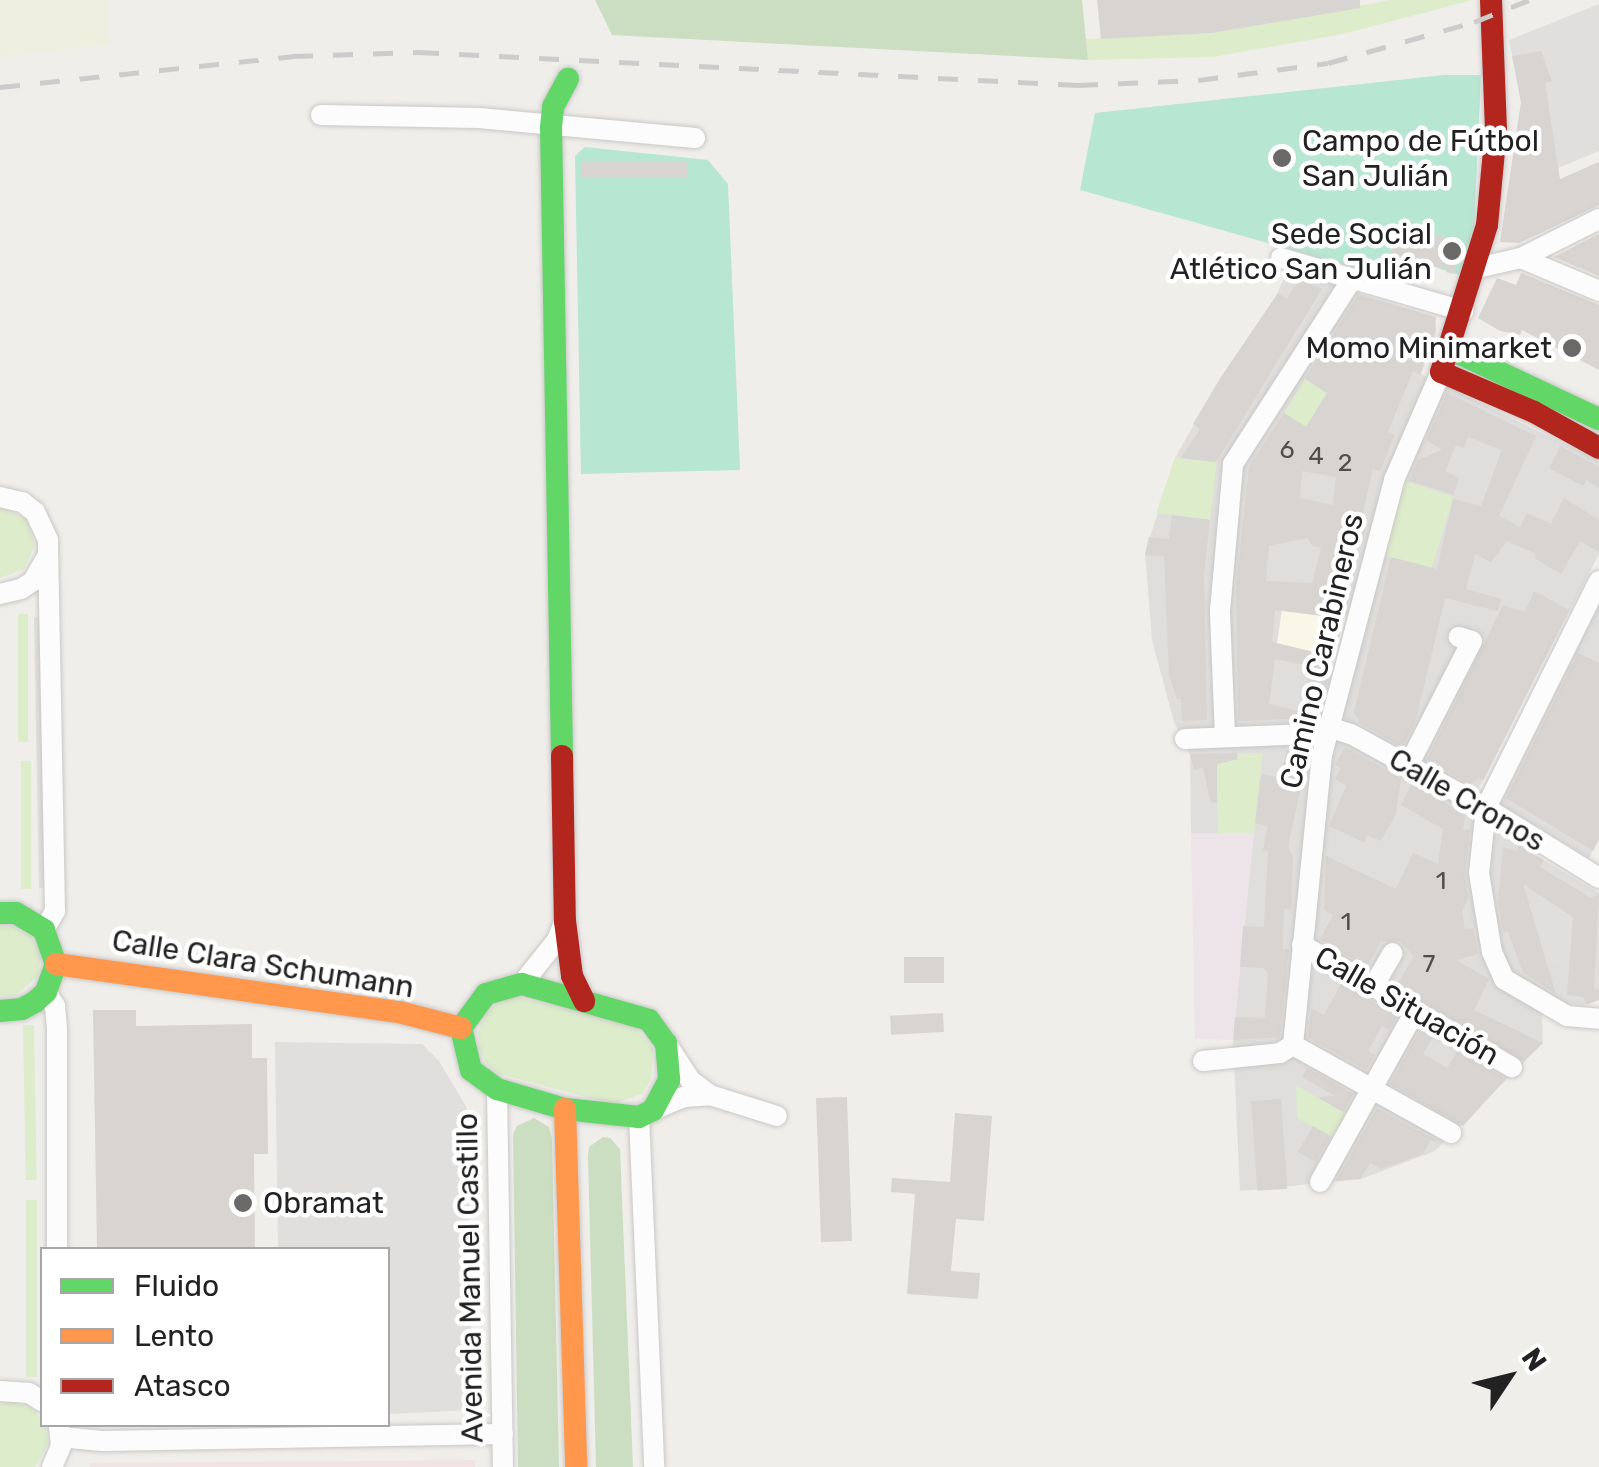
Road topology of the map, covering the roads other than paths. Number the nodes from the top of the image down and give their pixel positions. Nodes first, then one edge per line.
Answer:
1 (1491, 0) edge
2 (568, 79) dead end
3 (321, 115) dead end
4 (551, 127) junction
5 (695, 138) dead end
6 (1599, 219) edge
7 (1281, 258) dead end
8 (1521, 258) junction
9 (1477, 268) junction
10 (1352, 278) junction
11 (1599, 291) edge
12 (1463, 311) junction
13 (1450, 348) junction
14 (1441, 372) junction
15 (1599, 419) edge
16 (1599, 448) edge
17 (0, 497) edge
18 (48, 555) junction
19 (1599, 581) edge
20 (0, 594) edge
21 (1459, 637) dead end
22 (1332, 728) junction
23 (1224, 737) junction
24 (1185, 739) dead end
25 (1408, 766) junction
26 (1486, 808) junction
27 (1599, 878) edge
28 (0, 913) edge
29 (565, 921) junction
30 (44, 930) junction
31 (1302, 946) junction
32 (1393, 953) dead end
33 (56, 964) junction
34 (522, 984) junction
35 (1373, 987) junction
36 (46, 992) junction
37 (584, 1002) junction
38 (0, 1010) edge
39 (1415, 1011) junction
40 (1599, 1018) edge
41 (461, 1028) junction
42 (666, 1043) junction
43 (1293, 1045) junction
44 (1203, 1061) dead end
45 (1512, 1067) dead end
46 (497, 1089) junction
47 (1372, 1089) junction
48 (710, 1095) junction
49 (565, 1109) junction
50 (646, 1113) junction
51 (778, 1116) dead end
52 (1451, 1133) dead end
53 (1320, 1182) dead end
54 (57, 1247) edge
55 (0, 1391) edge
56 (40, 1400) edge
57 (60, 1431) edge
58 (502, 1434) junction
59 (54, 1466) edge
60 (503, 1467) edge
61 (576, 1467) edge
62 (654, 1467) edge

1 - 9 street, Camino Carabineros
2 - 4 street
3 - 4 street
4 - 5 street
4 - 29 street
6 - 8 street
7 - 10 street
8 - 9 street
8 - 11 street
9 - 12 street, Camino Carabineros
10 - 12 street
10 - 23 street
12 - 13 street, Camino Carabineros
13 - 14 street, Camino Carabineros
13 - 15 street
14 - 16 street
14 - 22 street, Camino Carabineros
17 - 18 street
18 - 20 street
18 - 30 street
19 - 26 street
21 - 25 street
22 - 23 street
22 - 25 street, Calle Cronos
22 - 31 street, Camino Carabineros
23 - 24 street
25 - 26 street, Calle Cronos
26 - 27 street, Calle Cronos
26 - 40 street
28 - 30 street
29 - 34 street
29 - 37 street
30 - 33 street
31 - 35 street, Calle Situación
31 - 43 street, Camino Carabineros
32 - 35 street
33 - 36 street
33 - 41 street, Calle Clara Schumann
34 - 37 street
34 - 41 street
35 - 39 street, Calle Situación
36 - 38 street
36 - 54 street
37 - 42 street
39 - 45 street, Calle Situación
39 - 47 street
41 - 46 street
42 - 48 street
42 - 50 street
43 - 44 street
43 - 47 street
46 - 49 street
46 - 58 street, Avenida Manuel Castillo
47 - 52 street
47 - 53 street
48 - 50 street
48 - 51 street
49 - 50 street
49 - 61 street
50 - 62 street
55 - 56 street
57 - 58 street
57 - 59 street
58 - 60 street, Avenida Manuel Castillo

